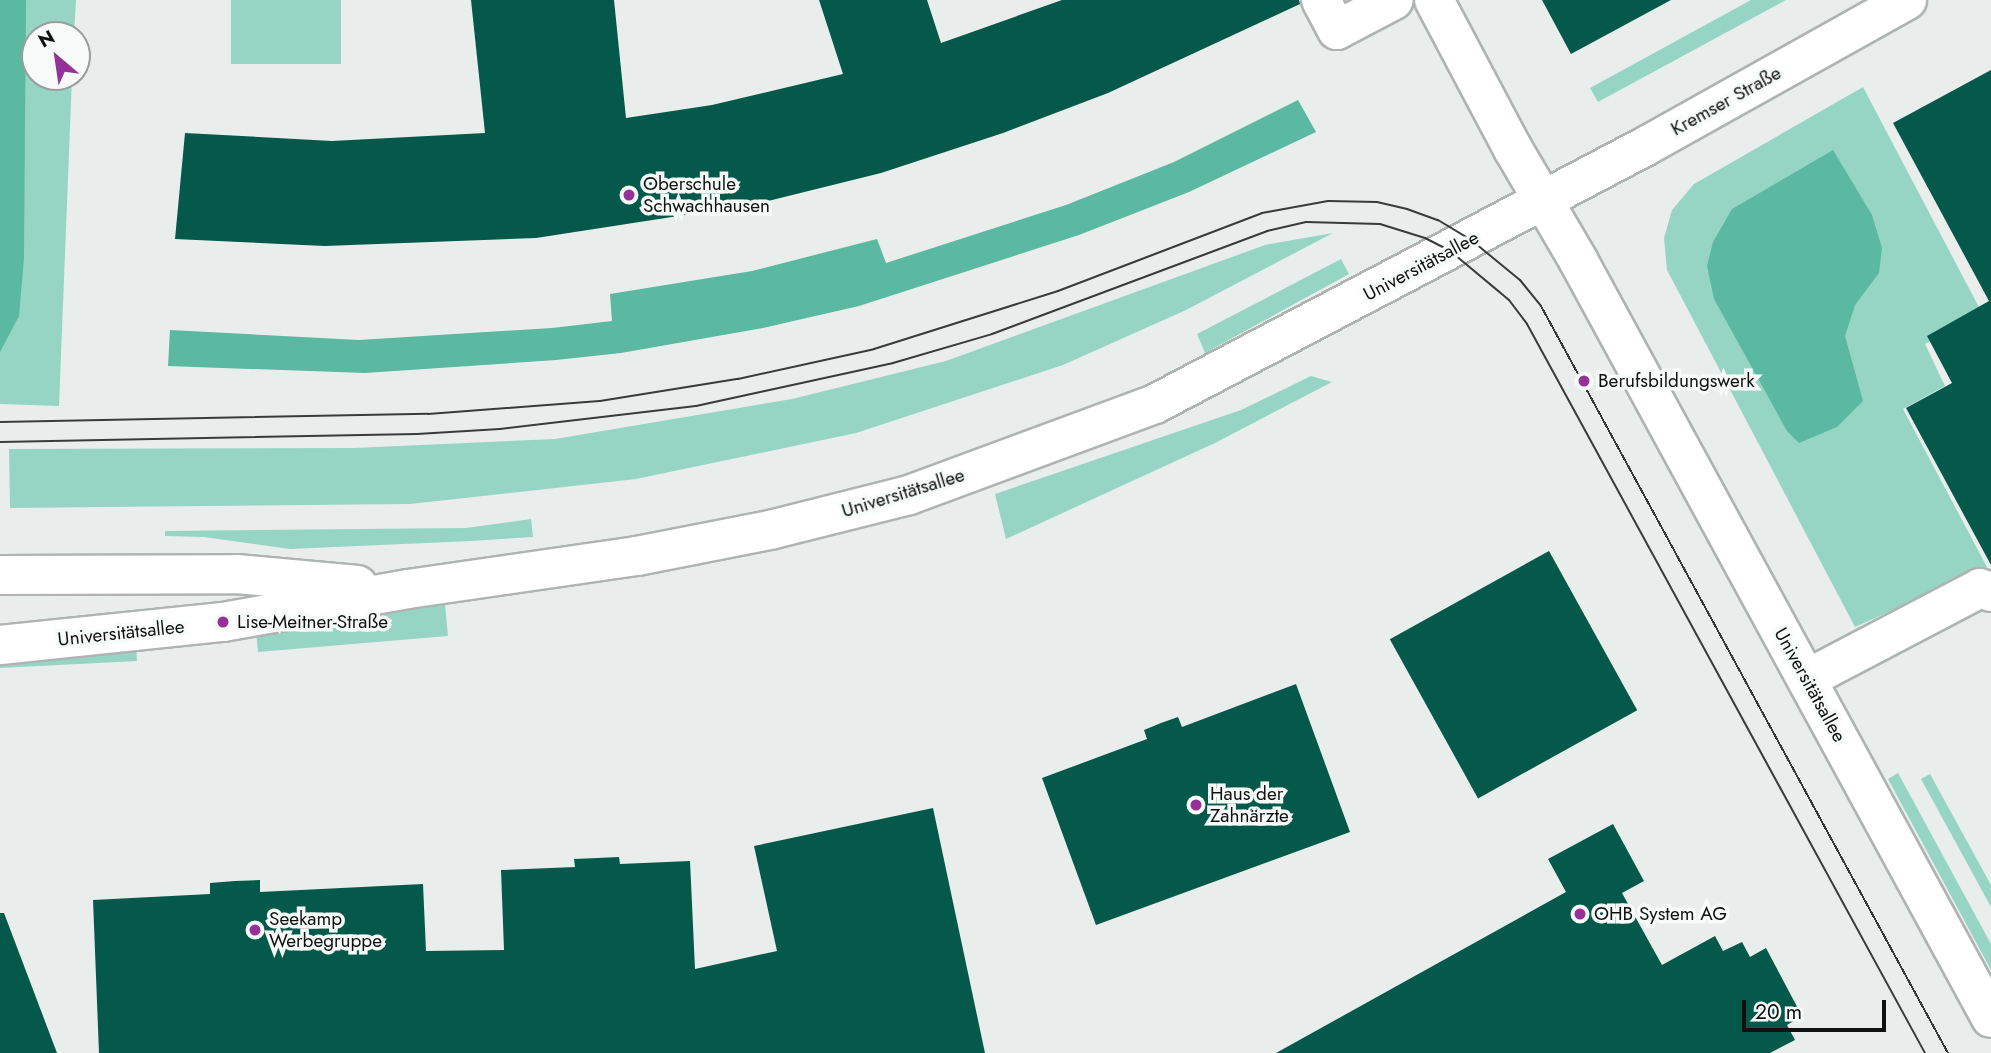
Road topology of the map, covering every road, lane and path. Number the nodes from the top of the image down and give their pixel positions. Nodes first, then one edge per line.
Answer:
1 (1321, 0) edge
2 (1394, 0) edge
3 (1434, 0) edge
4 (1907, 0) edge
5 (1543, 200) junction
6 (0, 575) edge
7 (408, 589) junction
8 (1991, 592) edge
9 (0, 645) edge
10 (1807, 679) junction
11 (1991, 1018) edge

1 - 2 street
3 - 5 street
4 - 5 street, Kremser Straße
5 - 7 street, Universitätsallee
5 - 10 street, Universitätsallee
6 - 7 street, Universitätsallee
7 - 9 street, Universitätsallee
8 - 10 street
10 - 11 street, Universitätsallee

